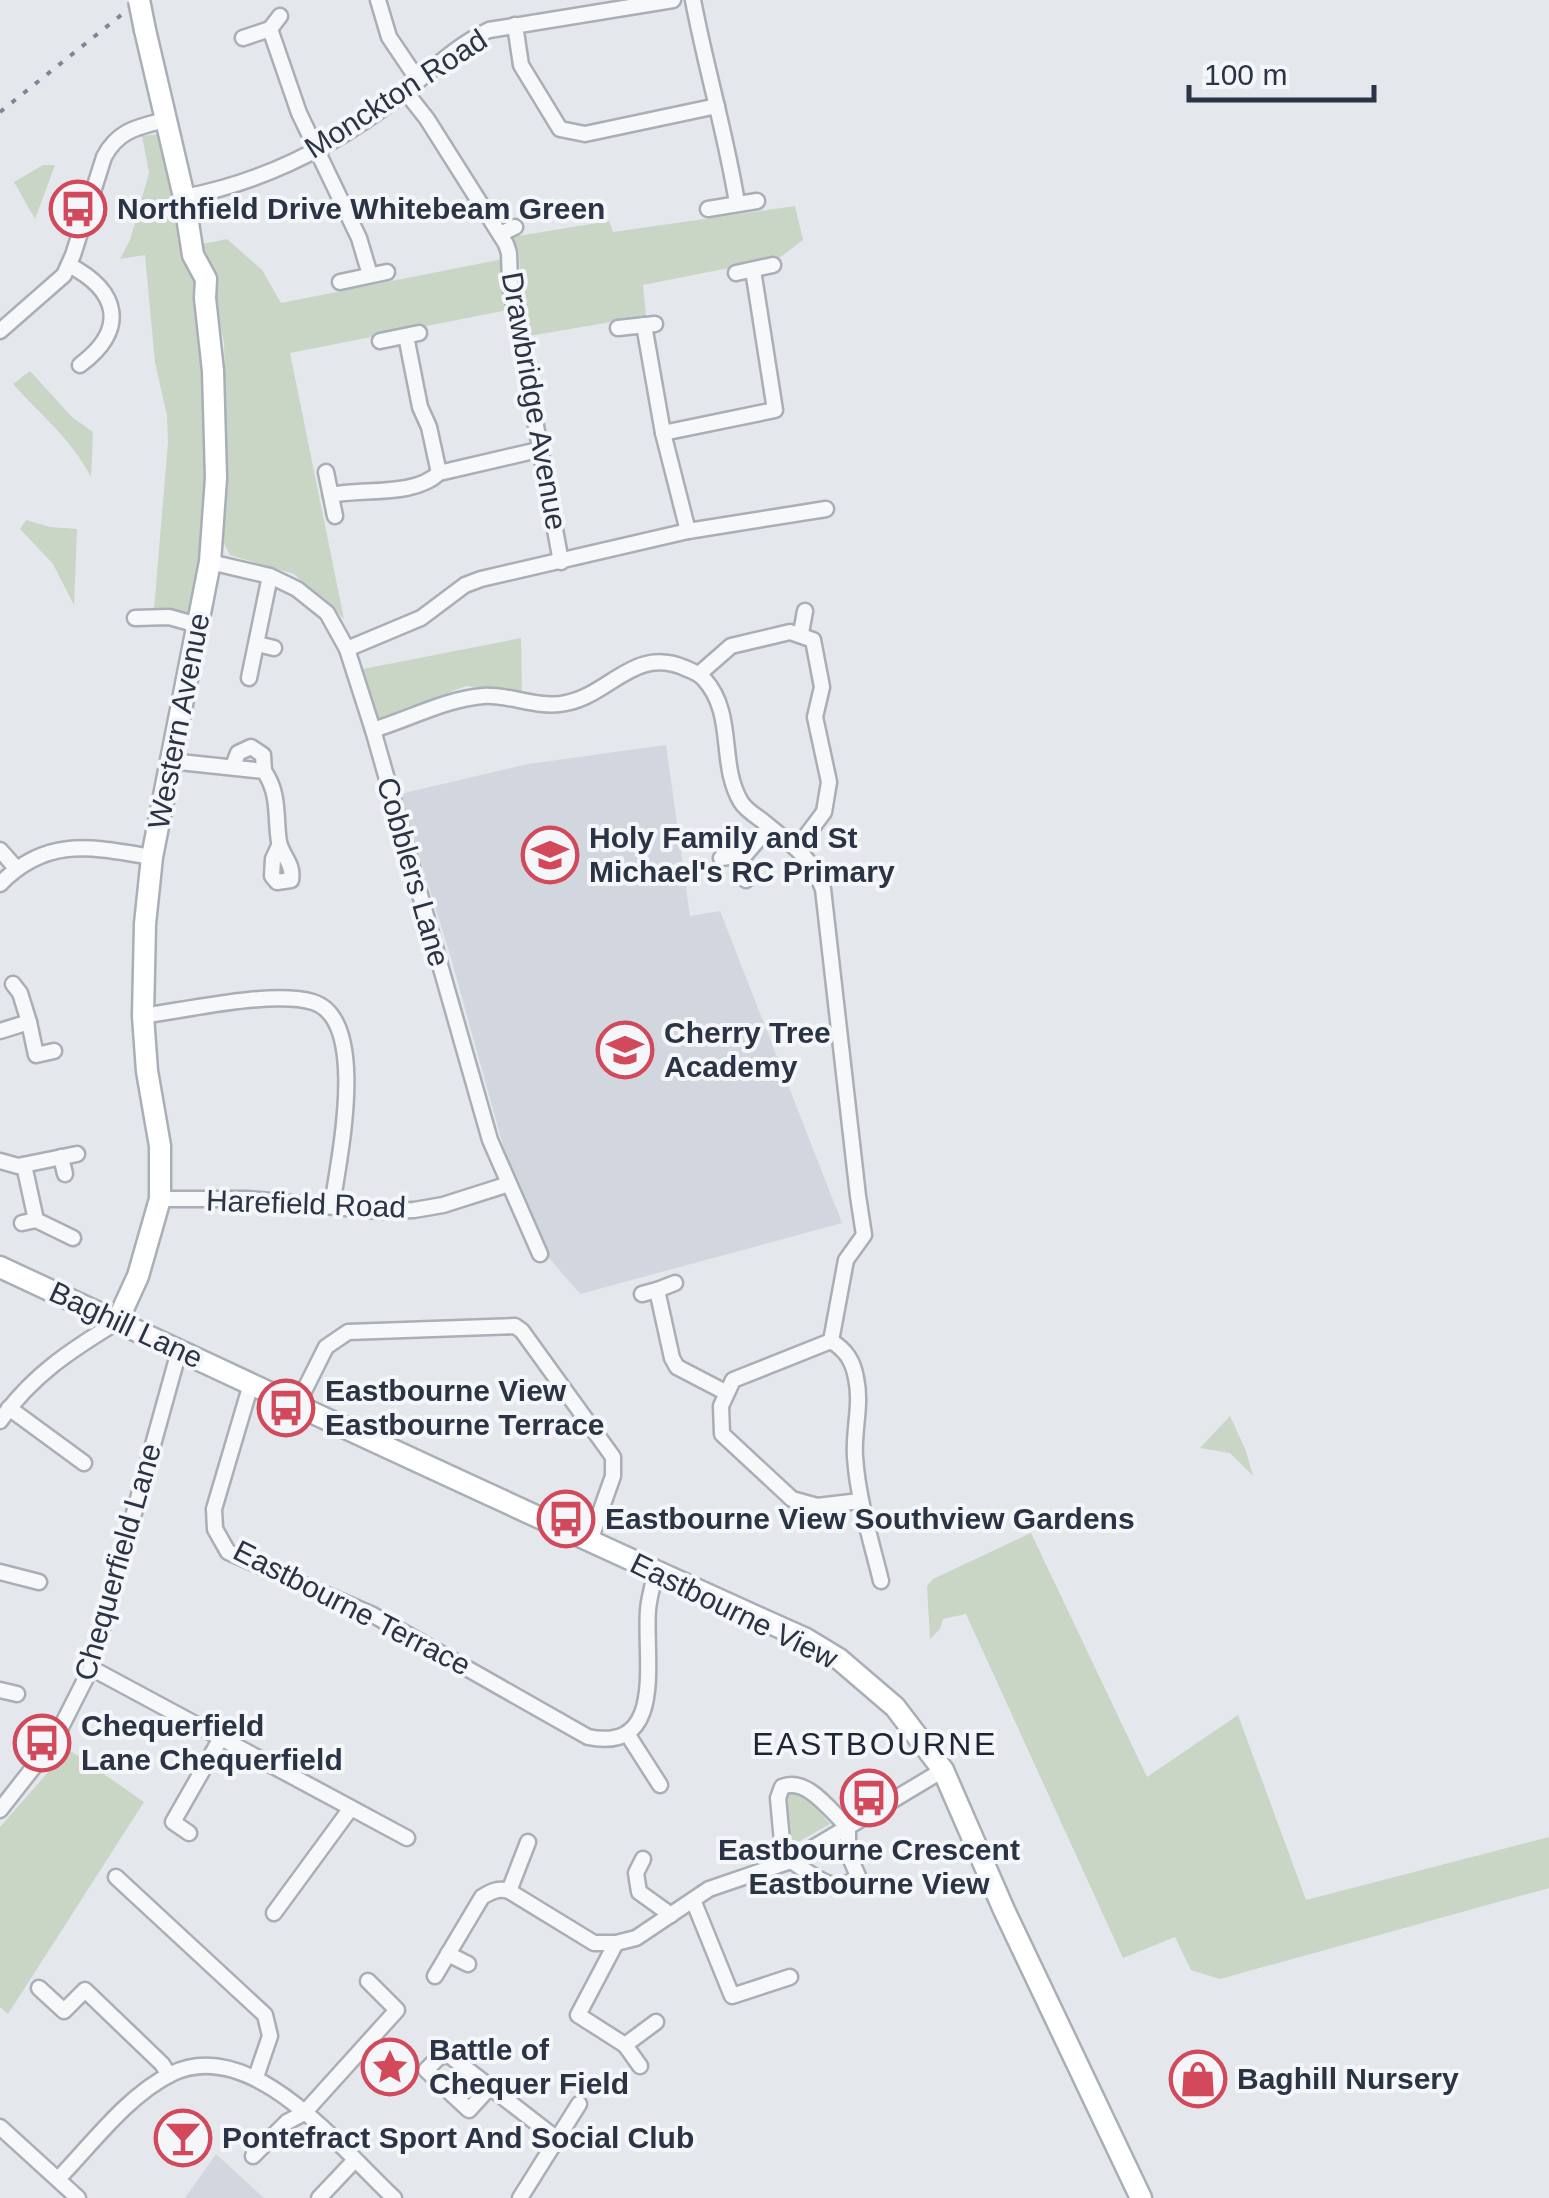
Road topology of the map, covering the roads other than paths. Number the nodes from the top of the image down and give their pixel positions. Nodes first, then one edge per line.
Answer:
1 (139, 0) edge
2 (378, 0) edge
3 (674, 0) edge
4 (693, 0) edge
5 (619, 5) edge
6 (516, 25) junction
7 (242, 38) dead end
8 (418, 80) junction
9 (405, 91) junction
10 (717, 106) junction
11 (166, 120) junction
12 (316, 151) junction
13 (184, 197) junction
14 (756, 201) dead end
15 (738, 203) junction
16 (708, 209) dead end
17 (515, 227) dead end
18 (500, 234) junction
19 (69, 265) junction
20 (773, 265) dead end
21 (753, 270) junction
22 (386, 272) dead end
23 (370, 274) junction
24 (736, 274) dead end
25 (340, 282) dead end
26 (618, 328) dead end
27 (0, 330) edge
28 (380, 341) dead end
29 (80, 366) dead end
30 (663, 433) junction
31 (538, 450) junction
32 (326, 472) dead end
33 (439, 473) junction
34 (331, 495) junction
35 (826, 510) dead end
36 (335, 516) dead end
37 (688, 532) junction
38 (210, 562) junction
39 (561, 562) junction
40 (270, 576) junction
41 (806, 611) dead end
42 (135, 618) dead end
43 (198, 625) junction
44 (801, 633) junction
45 (257, 644) junction
46 (274, 648) dead end
47 (347, 649) junction
48 (699, 674) junction
49 (249, 678) dead end
50 (374, 730) junction
51 (170, 761) junction
52 (769, 827) junction
53 (280, 846) dead end
54 (797, 848) junction
55 (0, 850) edge
56 (742, 855) junction
57 (152, 857) junction
58 (721, 858) dead end
59 (16, 868) junction
60 (746, 880) dead end
61 (0, 884) edge
62 (12, 984) dead end
63 (143, 1016) junction
64 (30, 1022) junction
65 (0, 1031) edge
66 (54, 1051) dead end
67 (77, 1154) dead end
68 (61, 1157) junction
69 (0, 1161) edge
70 (24, 1165) junction
71 (65, 1174) dead end
72 (509, 1184) junction
73 (160, 1199) junction
74 (332, 1206) junction
75 (73, 1238) dead end
76 (540, 1254) dead end
77 (0, 1267) edge
78 (674, 1283) dead end
79 (117, 1322) junction
80 (831, 1341) junction
81 (179, 1351) junction
82 (251, 1384) junction
83 (725, 1392) junction
84 (298, 1404) junction
85 (9, 1408) junction
86 (0, 1421) edge
87 (84, 1463) dead end
88 (860, 1501) junction
89 (590, 1541) junction
90 (0, 1572) edge
91 (656, 1572) junction
92 (39, 1582) dead end
93 (880, 1582) dead end
94 (92, 1668) junction
95 (0, 1690) edge
96 (16, 1694) dead end
97 (628, 1735) junction
98 (221, 1738) junction
99 (943, 1770) junction
100 (660, 1785) dead end
101 (351, 1808) junction
102 (0, 1810) edge
103 (848, 1827) junction
104 (188, 1833) dead end
105 (407, 1838) dead end
106 (528, 1842) dead end
107 (788, 1862) junction
108 (637, 1864) dead end
109 (116, 1877) dead end
110 (509, 1891) junction
111 (693, 1900) junction
112 (274, 1912) dead end
113 (671, 1915) junction
114 (616, 1944) junction
115 (448, 1954) junction
116 (468, 1964) dead end
117 (435, 1976) dead end
118 (790, 1977) dead end
119 (368, 1981) dead end
120 (39, 1988) dead end
121 (656, 2022) dead end
122 (625, 2045) junction
123 (640, 2066) dead end
124 (169, 2075) junction
125 (256, 2077) junction
126 (490, 2087) dead end
127 (579, 2104) dead end
128 (304, 2113) junction
129 (0, 2127) edge
130 (558, 2139) junction
131 (253, 2156) dead end
132 (354, 2161) junction
133 (58, 2178) junction
134 (78, 2198) edge
135 (319, 2198) edge
136 (394, 2198) edge
137 (520, 2198) edge
138 (1141, 2198) edge

1 - 11 street, bridge
2 - 8 street
3 - 5 street, Monckton Road
4 - 10 street
5 - 6 street, Monckton Road
6 - 8 street, Monckton Road
6 - 10 street
7 - 12 street
8 - 9 street, Monckton Road
9 - 12 street, Monckton Road
9 - 18 street, Drawbridge Avenue
10 - 15 street
11 - 13 street, Western Avenue
11 - 19 street
12 - 13 street, Monckton Road
12 - 23 street
13 - 38 street, Western Avenue
14 - 15 street
15 - 16 street
17 - 18 street
18 - 31 street, Drawbridge Avenue
19 - 27 street
19 - 29 street
20 - 21 street
21 - 24 street
21 - 30 street
22 - 23 street
23 - 25 street
26 - 30 street
28 - 33 street
30 - 37 street
31 - 33 street
31 - 39 street, Drawbridge Avenue
32 - 34 street
33 - 34 street
34 - 36 street
35 - 37 street
37 - 39 street
38 - 40 street, Cobblers Lane
38 - 43 street, Western Avenue
39 - 47 street
40 - 45 street
40 - 47 street, Cobblers Lane
41 - 44 street
42 - 43 street
43 - 51 street, Western Avenue
44 - 48 street
44 - 54 street
45 - 46 street
45 - 49 street
47 - 50 street, Cobblers Lane
48 - 50 street
48 - 52 street
50 - 72 street, Cobblers Lane
51 - 53 street
51 - 57 street, Western Avenue
52 - 54 street
52 - 56 street
54 - 80 street
55 - 59 street
56 - 58 street
56 - 60 street
57 - 59 street
57 - 63 street, Western Avenue
59 - 61 street
62 - 64 street
63 - 73 street, Western Avenue
63 - 74 street
64 - 65 street
64 - 66 street
67 - 68 street
68 - 70 street
68 - 71 street
69 - 70 street
70 - 75 street
72 - 74 street, Harefield Road
72 - 76 street, Cobblers Lane
73 - 74 street, Harefield Road
73 - 79 street, Western Avenue
77 - 79 street, Baghill Lane
78 - 83 street
79 - 81 street, Baghill Lane
79 - 85 street
80 - 83 street
80 - 88 street
81 - 82 street, Baghill Lane
81 - 94 street, Chequerfield Lane
82 - 84 street, Eastbourne View
82 - 97 street, Eastbourne Terrace
83 - 88 street
84 - 89 street, Eastbourne View
84 - 89 street
85 - 86 street
85 - 87 street
88 - 93 street
89 - 91 street, Eastbourne View
90 - 92 street
91 - 97 street
91 - 99 street, Eastbourne View
94 - 98 street
94 - 102 street, Chequerfield Lane
95 - 96 street
97 - 100 street
98 - 101 street
98 - 104 street
99 - 103 street
99 - 138 street, Eastbourne View
101 - 105 street
101 - 112 street
103 - 107 street
103 - 107 street
103 - 107 street
106 - 110 street
107 - 111 street
108 - 113 street
109 - 125 street
110 - 114 street
110 - 115 street
111 - 113 street
111 - 118 street
113 - 114 street
114 - 122 street
115 - 116 street
115 - 117 street
119 - 128 street
120 - 124 street
121 - 122 street
122 - 123 street
124 - 125 street
124 - 133 street
125 - 128 street
126 - 130 street
127 - 130 street
128 - 131 street
128 - 132 street
129 - 133 street
130 - 137 street
132 - 135 street
132 - 136 street
133 - 134 street

